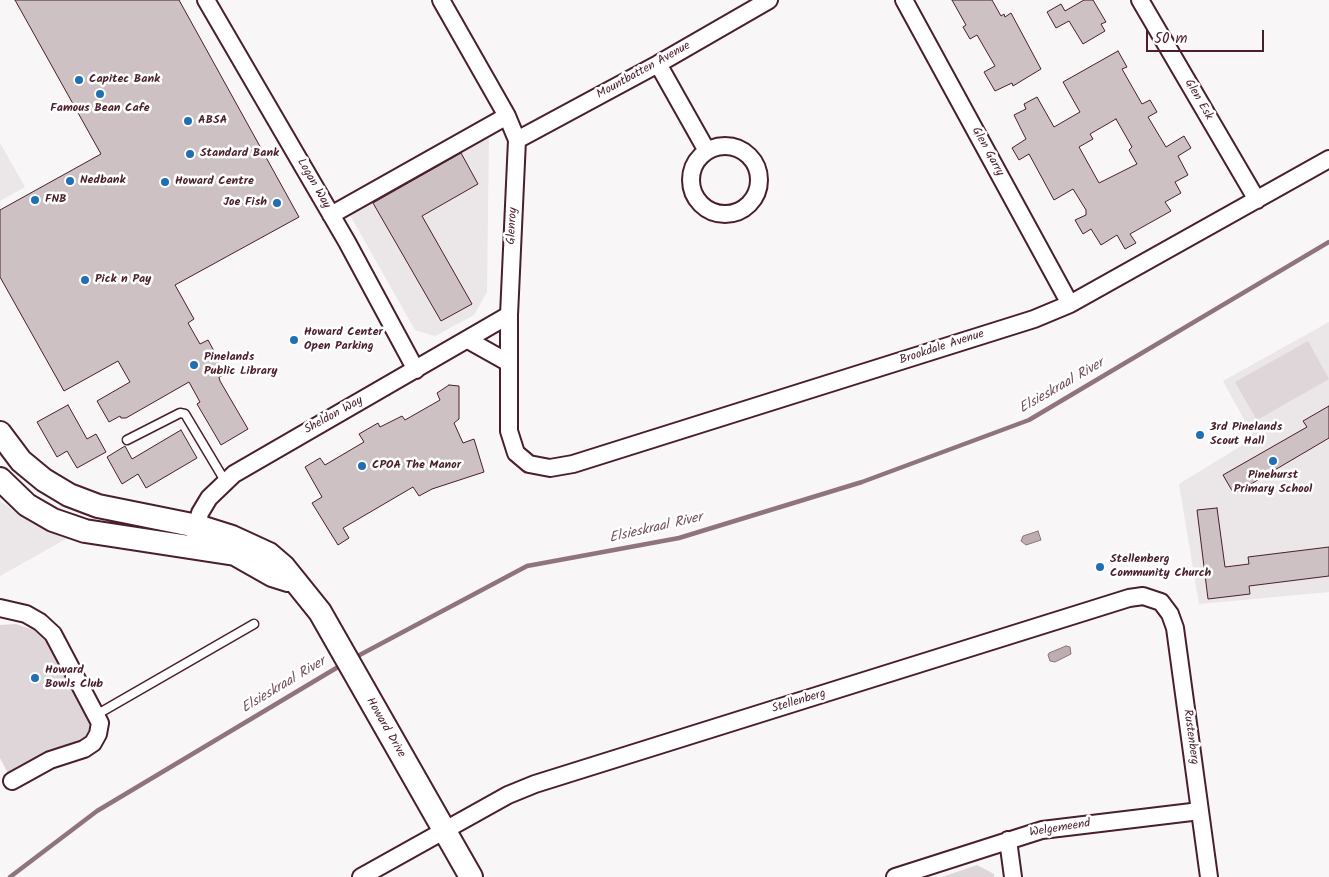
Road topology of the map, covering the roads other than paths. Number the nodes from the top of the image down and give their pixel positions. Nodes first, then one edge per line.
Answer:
1 (206, 0) edge
2 (441, 0) edge
3 (769, 0) edge
4 (904, 0) edge
5 (1140, 0) edge
6 (658, 64) junction
7 (507, 116) junction
8 (517, 140) junction
9 (707, 150) junction
10 (1329, 159) edge
11 (1257, 200) junction
12 (331, 215) junction
13 (1070, 304) junction
14 (509, 315) junction
15 (468, 340) junction
16 (509, 363) junction
17 (416, 370) junction
18 (0, 433) edge
19 (127, 440) dead end
20 (529, 464) joint
21 (0, 479) edge
22 (225, 481) junction
23 (195, 537) junction
24 (1160, 602) joint
25 (0, 608) edge
26 (254, 624) dead end
27 (96, 715) junction
28 (12, 781) dead end
29 (1200, 811) junction
30 (444, 830) junction
31 (1008, 840) junction
32 (361, 877) edge
33 (471, 877) edge
34 (895, 877) edge
35 (1013, 877) edge
36 (1209, 877) edge

1 - 12 street, Logan Way
2 - 7 street, Glenroy
3 - 6 street, Mountbatten Avenue
4 - 13 street, Glen Garry
5 - 11 street, Glen Esk
6 - 8 street, Mountbatten Avenue
6 - 9 street
7 - 8 street, Glenroy
7 - 12 street
8 - 14 street, Glenroy
9 - 9 street
10 - 11 street, Brookdale Avenue
11 - 13 street, Brookdale Avenue
12 - 17 street, Logan Way
13 - 20 street, Brookdale Avenue
14 - 15 street, Sheldon Way
14 - 16 street, Glenroy
15 - 16 street
15 - 17 street, Sheldon Way
16 - 20 street, Glenroy
17 - 22 street, Sheldon Way
18 - 23 street, Howard Drive
19 - 22 lane
21 - 23 street, Howard Drive
22 - 23 street, Sheldon Way
23 - 30 street, Howard Drive
24 - 29 street, Rustenberg
24 - 30 street, Stellenberg
25 - 27 street
26 - 27 lane
27 - 28 street
29 - 31 street, Welgemeend
29 - 36 street, Rustenberg
30 - 32 street, Stellenberg
30 - 33 street, Howard Drive
31 - 34 street, Welgemeend
31 - 35 street

